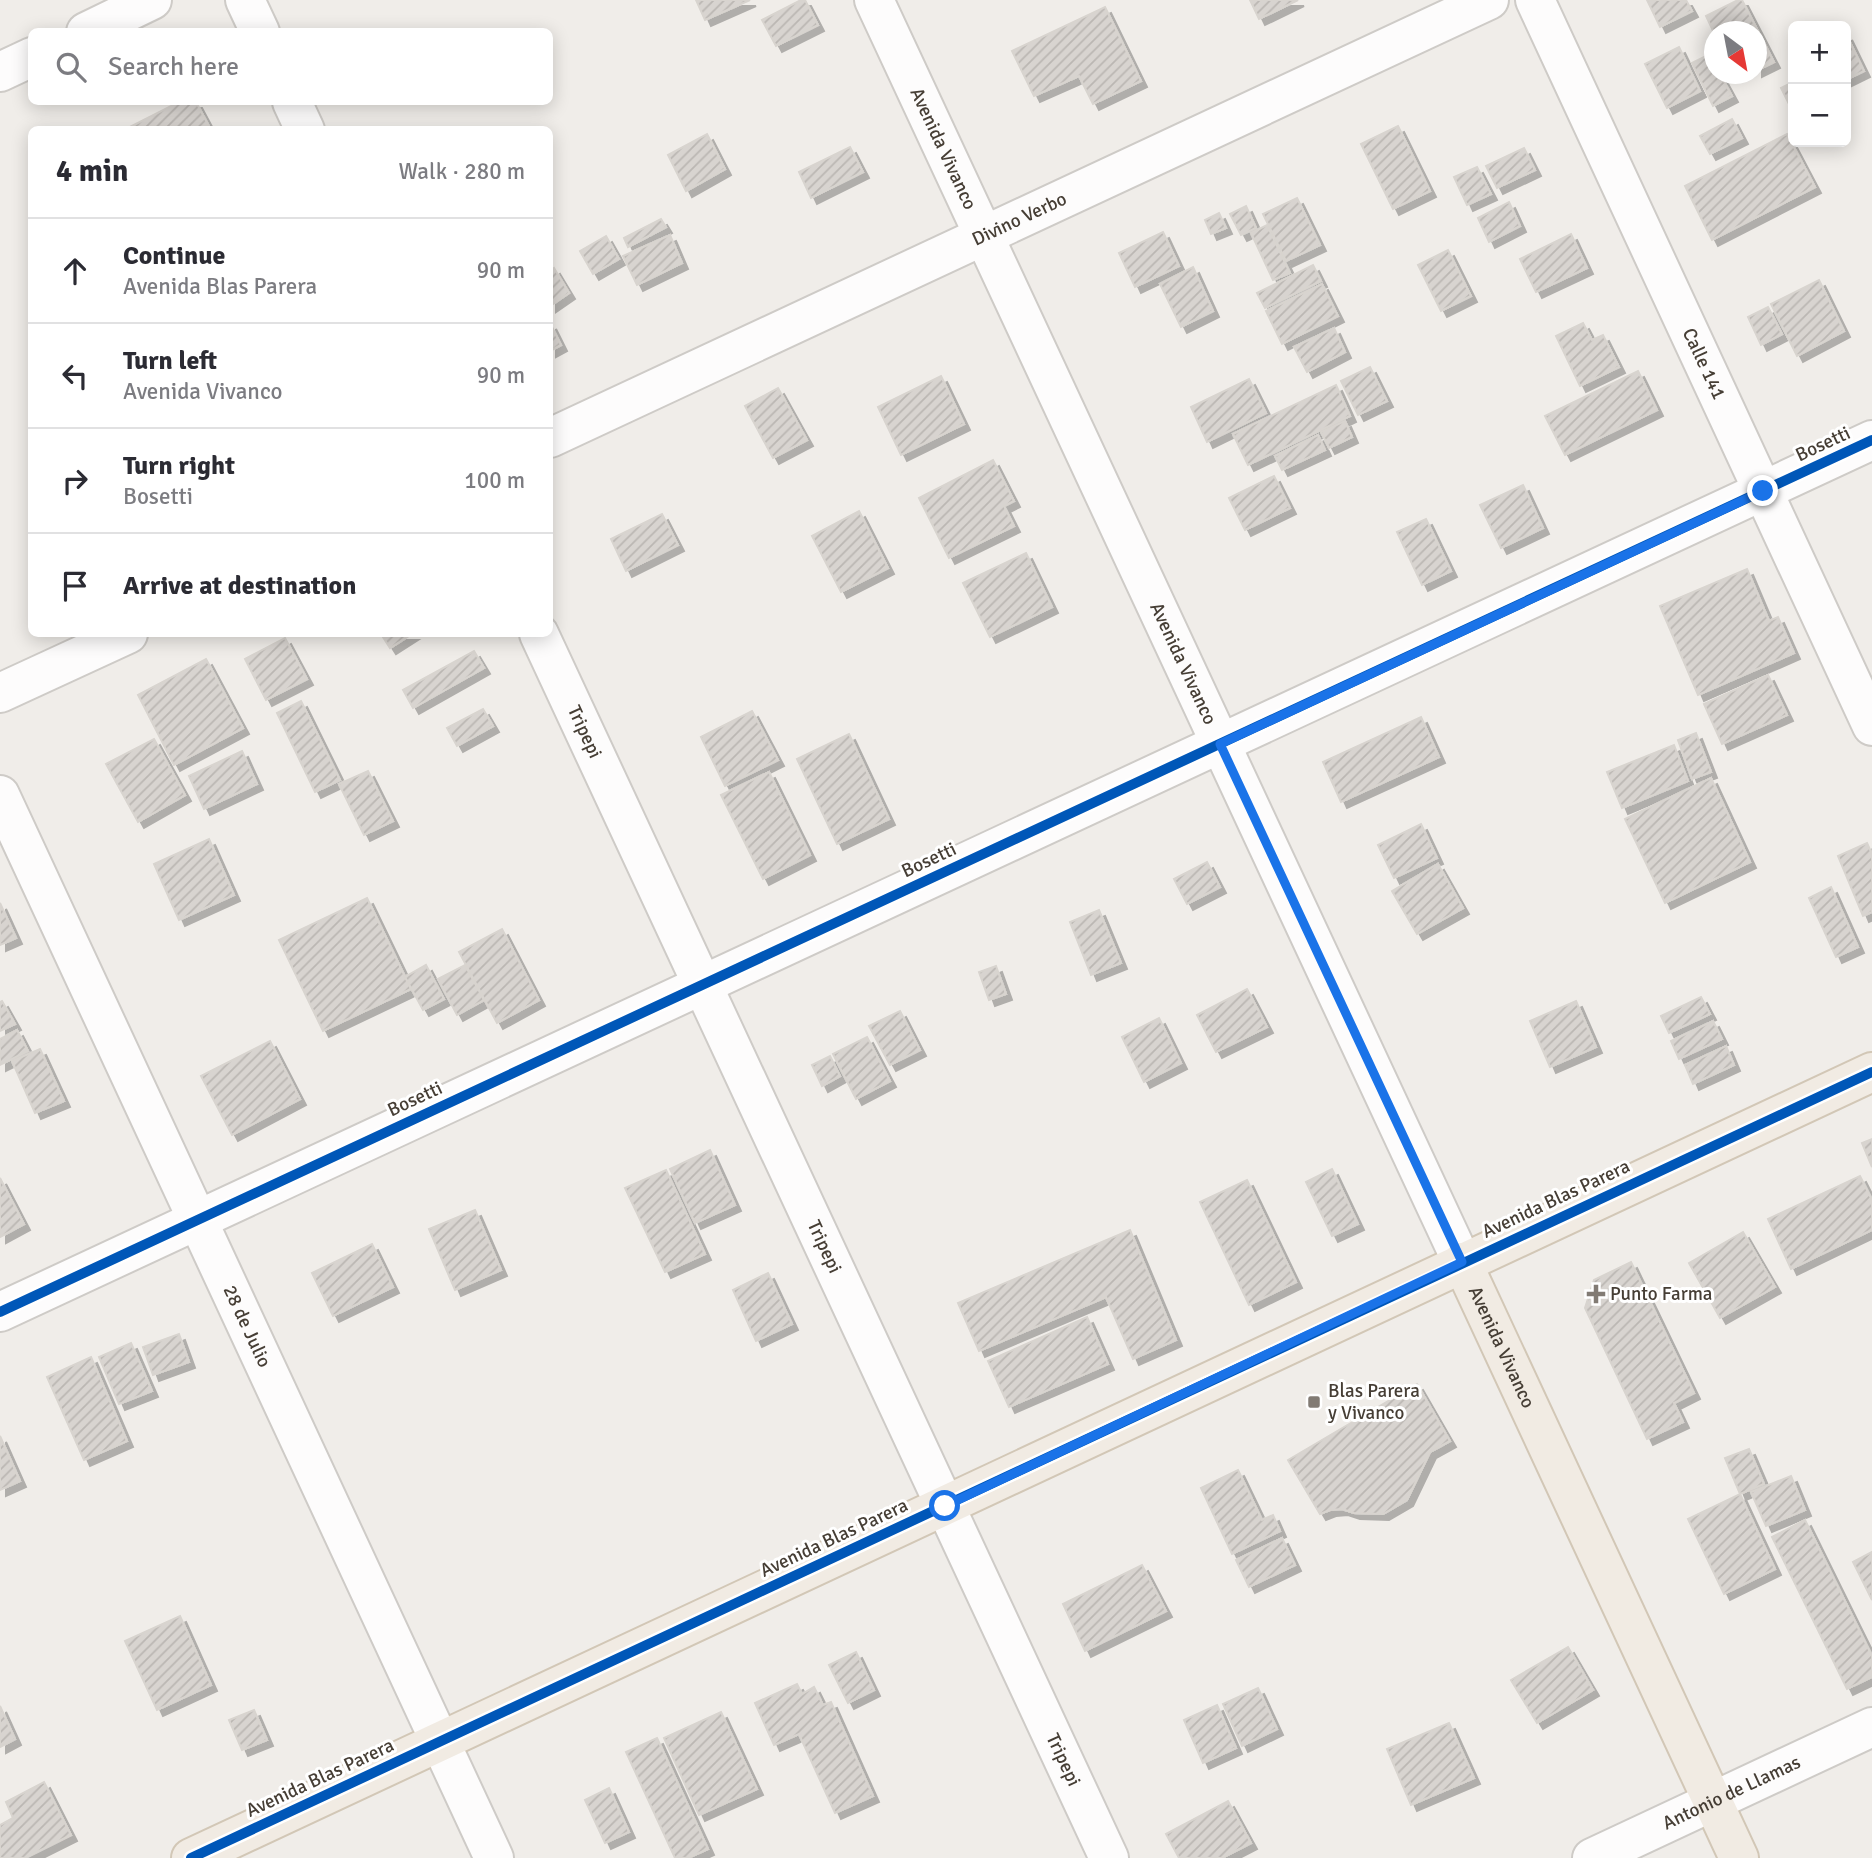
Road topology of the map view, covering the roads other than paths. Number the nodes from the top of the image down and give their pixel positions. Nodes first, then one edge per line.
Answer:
1 (152, 0) edge
2 (245, 0) edge
3 (874, 0) edge
4 (1489, 0) edge
5 (1535, 0) edge
6 (94, 28) edge
7 (258, 28) edge
8 (28, 59) edge
9 (0, 72) edge
10 (293, 105) edge
11 (303, 126) edge
12 (984, 236) junction
13 (553, 437) edge
14 (1872, 440) edge
15 (1763, 491) junction
16 (121, 637) edge
17 (541, 637) edge
18 (0, 693) edge
19 (1872, 726) edge
20 (1220, 744) junction
21 (0, 795) edge
22 (703, 985) junction
23 (1872, 1072) edge
24 (197, 1220) junction
25 (1462, 1262) junction
26 (0, 1311) edge
27 (945, 1506) junction
28 (1872, 1727) edge
29 (440, 1742) junction
30 (1713, 1801) junction
31 (191, 1858) edge
32 (494, 1858) edge
33 (1109, 1858) edge
34 (1591, 1858) edge
35 (1739, 1858) edge

1 - 6 street
2 - 7 street
3 - 12 street, Avenida Vivanco
4 - 12 street, Divino Verbo
5 - 15 street, Calle 141
8 - 9 street
10 - 11 street
12 - 13 street, Divino Verbo
12 - 20 street, Avenida Vivanco
14 - 15 street, Bosetti
15 - 19 street, Calle 141
15 - 20 street, Bosetti
16 - 18 street
17 - 22 street, Tripepi
20 - 22 street, Bosetti
20 - 25 street, Avenida Vivanco
21 - 24 street, 28 de Julio
22 - 24 street, Bosetti
22 - 27 street, Tripepi
23 - 25 main road, Avenida Blas Parera
24 - 26 street, Bosetti
24 - 29 street, 28 de Julio
25 - 27 main road, Avenida Blas Parera
25 - 30 main road, Avenida Vivanco
27 - 29 main road, Avenida Blas Parera
27 - 33 street, Tripepi
28 - 30 street, Antonio de Llamas
29 - 31 main road, Avenida Blas Parera
29 - 32 street, 28 de Julio
30 - 34 street, Antonio de Llamas
30 - 35 main road, Avenida Vivanco

